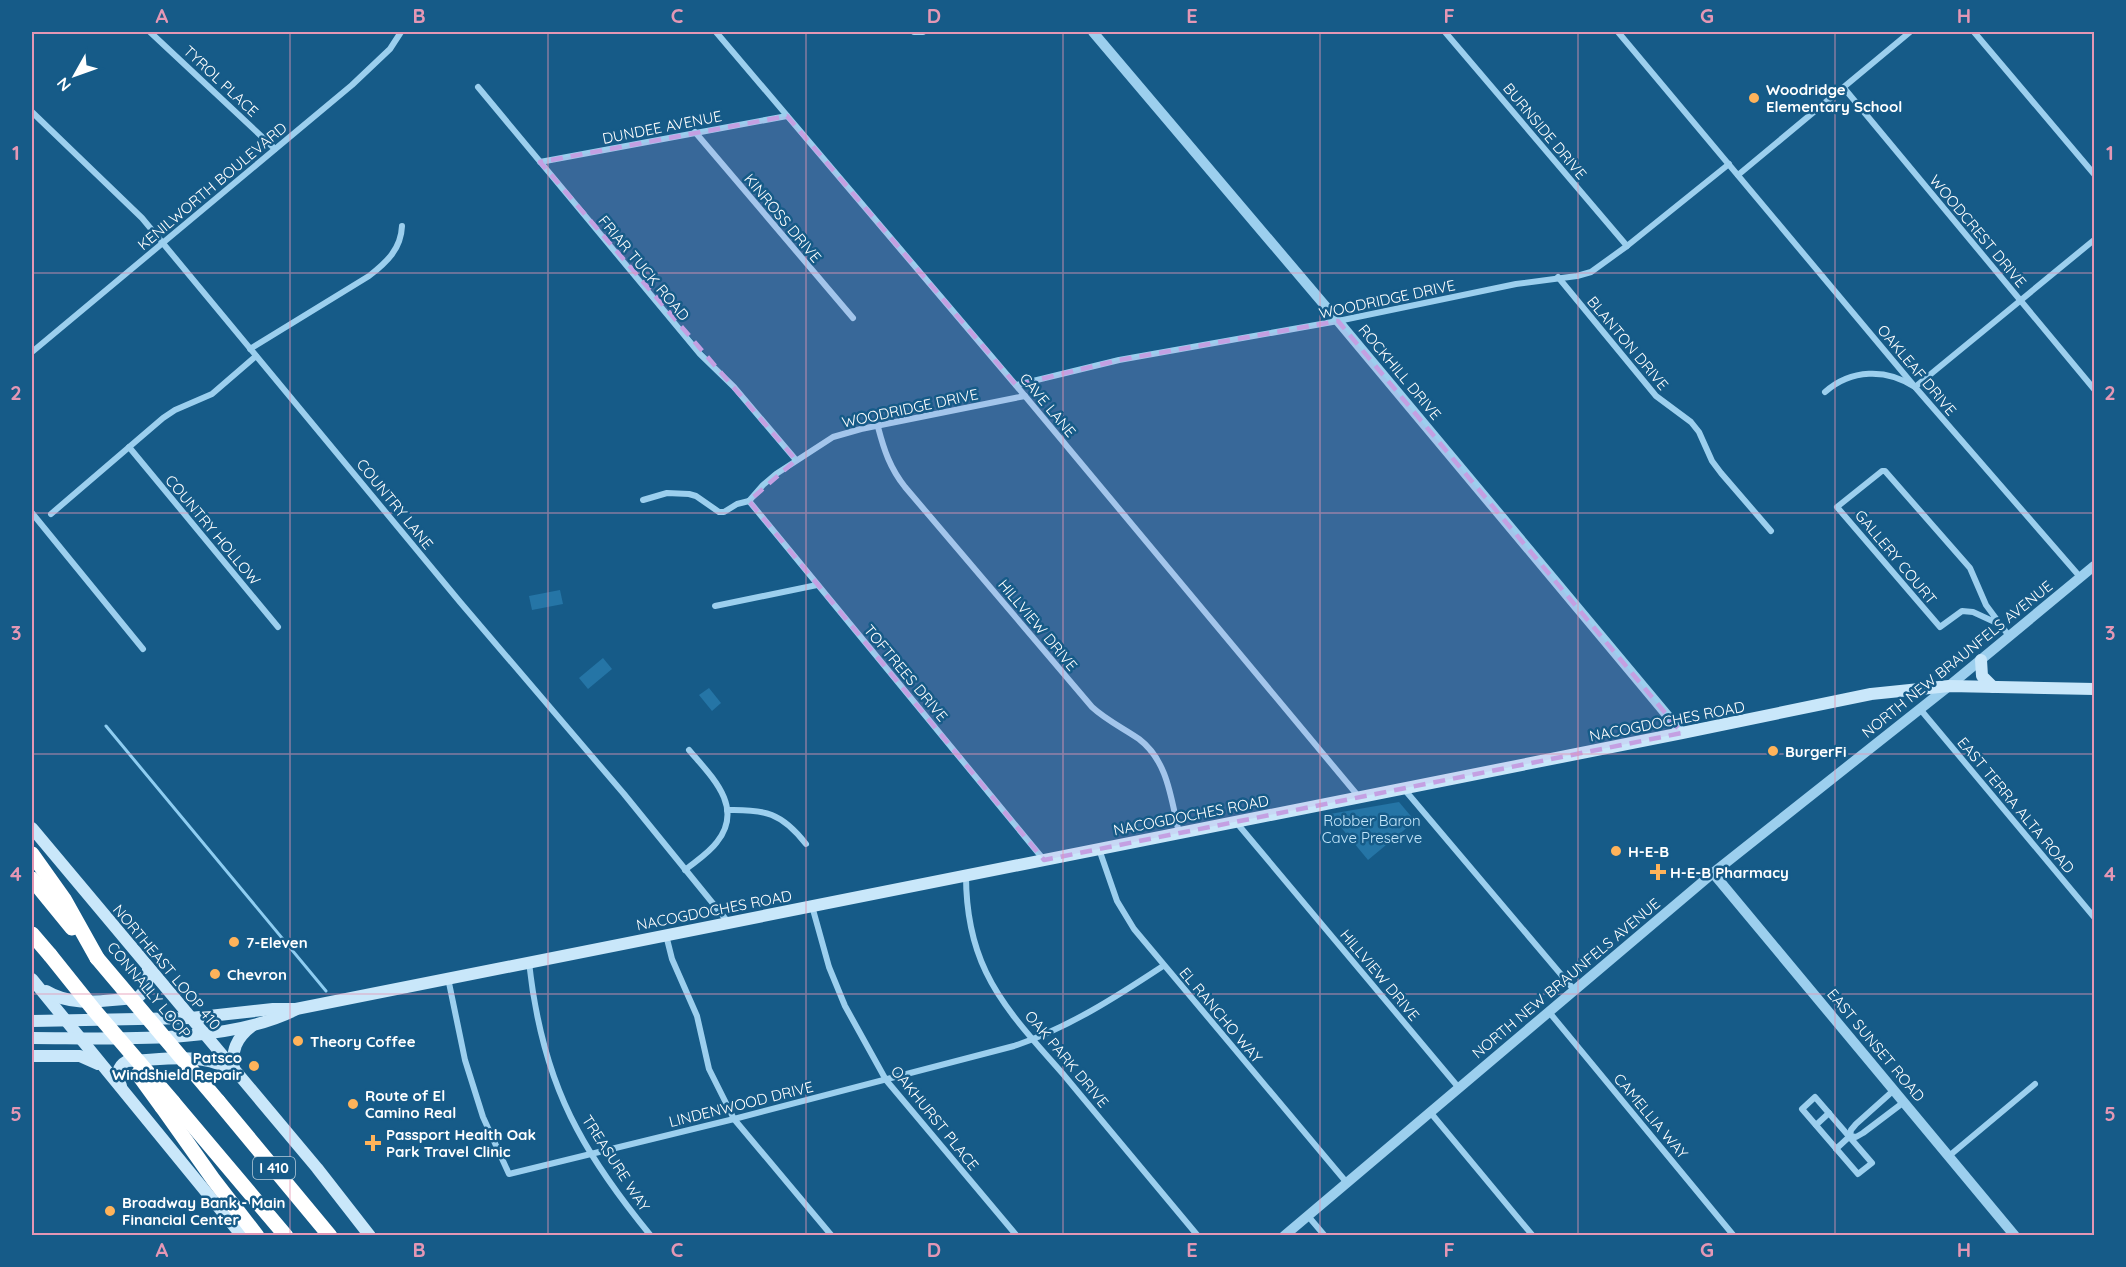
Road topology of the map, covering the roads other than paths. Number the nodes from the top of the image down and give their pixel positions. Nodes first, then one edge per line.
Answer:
1 (150, 32) edge
2 (401, 32) edge
3 (716, 32) edge
4 (914, 32) edge
5 (923, 32) edge
6 (1094, 32) edge
7 (1445, 32) edge
8 (1618, 32) edge
9 (1910, 32) edge
10 (1974, 32) edge
11 (478, 87) dead end
12 (1844, 88) junction
13 (32, 112) edge
14 (787, 116) junction
15 (695, 132) junction
16 (275, 149) junction
17 (540, 162) junction
18 (1729, 164) junction
19 (2094, 174) edge
20 (1738, 175) junction
21 (402, 226) dead end
22 (2094, 240) edge
23 (162, 243) junction
24 (1627, 246) junction
25 (1558, 277) junction
26 (2021, 302) junction
27 (853, 318) dead end
28 (1338, 321) junction
29 (250, 349) junction
30 (32, 352) edge
31 (256, 356) junction
32 (1016, 385) junction
33 (1915, 387) junction
34 (2094, 389) edge
35 (1825, 393) dead end
36 (1025, 396) junction
37 (878, 427) junction
38 (129, 447) junction
39 (796, 460) junction
40 (643, 500) dead end
41 (749, 501) junction
42 (32, 513) edge
43 (51, 514) dead end
44 (1771, 531) dead end
45 (2094, 566) edge
46 (2081, 578) junction
47 (817, 585) junction
48 (715, 606) dead end
49 (1999, 624) junction
50 (278, 627) dead end
51 (2009, 636) junction
52 (143, 649) dead end
53 (1981, 660) junction
54 (1949, 686) junction
55 (1993, 687) junction
56 (2094, 689) edge
57 (1920, 709) junction
58 (1682, 733) junction
59 (689, 750) dead end
60 (1404, 789) junction
61 (1359, 797) junction
62 (727, 810) junction
63 (1236, 822) junction
64 (32, 828) edge
65 (1179, 833) junction
66 (806, 844) dead end
67 (1099, 849) junction
68 (32, 854) edge
69 (1044, 860) junction
70 (685, 870) junction
71 (1713, 873) junction
72 (966, 875) junction
73 (32, 879) edge
74 (812, 906) junction
75 (2094, 917) edge
76 (729, 922) junction
77 (32, 934) edge
78 (666, 934) junction
79 (97, 958) junction
80 (529, 962) junction
81 (1163, 966) junction
82 (148, 968) junction
83 (448, 978) junction
84 (34, 982) edge
85 (1575, 991) junction
86 (296, 1009) junction
87 (1549, 1012) junction
88 (190, 1018) junction
89 (32, 1021) edge
90 (67, 1021) junction
91 (254, 1024) junction
92 (203, 1034) junction
93 (32, 1038) edge
94 (82, 1039) junction
95 (1034, 1040) junction
96 (32, 1056) edge
97 (102, 1066) junction
98 (234, 1071) junction
99 (886, 1080) junction
100 (2035, 1084) dead end
101 (1459, 1088) junction
102 (1894, 1090) junction
103 (123, 1092) junction
104 (1904, 1102) junction
105 (168, 1105) junction
106 (1430, 1112) junction
107 (1829, 1113) junction
108 (1866, 1114) junction
109 (734, 1119) junction
110 (1816, 1125) junction
111 (1874, 1125) junction
112 (1850, 1136) junction
113 (1836, 1149) junction
114 (592, 1153) junction
115 (1949, 1156) junction
116 (1347, 1183) junction
117 (1308, 1215) junction
118 (242, 1236) edge
119 (257, 1236) edge
120 (286, 1236) edge
121 (330, 1236) edge
122 (370, 1236) edge
123 (651, 1236) edge
124 (832, 1236) edge
125 (1017, 1236) edge
126 (1198, 1236) edge
127 (1284, 1236) edge
128 (1325, 1236) edge
129 (1533, 1236) edge
130 (1734, 1236) edge
131 (2015, 1236) edge

1 - 16 street, TYROL PLACE
2 - 16 street, KENILWORTH BOULEVARD
3 - 14 street, CAVE LANE
4 - 5 street
6 - 28 street, ROCKHILL DRIVE
7 - 24 street, BURNSIDE DRIVE
8 - 18 street
9 - 12 street
10 - 19 street
11 - 17 street, FRIAR TUCK ROAD
12 - 20 street
12 - 26 street, WOODCREST DRIVE
13 - 23 street, COUNTRY LANE
14 - 15 street, DUNDEE AVENUE
14 - 32 street, CAVE LANE
15 - 17 street, DUNDEE AVENUE
15 - 27 street, KINROSS DRIVE
16 - 23 street, KENILWORTH BOULEVARD
17 - 39 street, FRIAR TUCK ROAD
18 - 20 street, OAKLEAF DRIVE
18 - 24 street, WOODRIDGE DRIVE
20 - 33 street, OAKLEAF DRIVE
21 - 29 street
22 - 26 street
23 - 29 street, COUNTRY LANE
23 - 30 street, KENILWORTH BOULEVARD
24 - 25 street, WOODRIDGE DRIVE
25 - 28 street, WOODRIDGE DRIVE
25 - 44 street, BLANTON DRIVE
26 - 33 street
26 - 34 street, WOODCREST DRIVE
28 - 32 street, WOODRIDGE DRIVE
28 - 58 street, ROCKHILL DRIVE
29 - 31 street, COUNTRY LANE
31 - 38 street
31 - 70 street, COUNTRY LANE
32 - 36 street, CAVE LANE
33 - 35 street
33 - 46 street, OAKLEAF DRIVE
36 - 37 street, WOODRIDGE DRIVE
36 - 61 street, CAVE LANE
37 - 39 street, WOODRIDGE DRIVE
37 - 65 street, HILLVIEW DRIVE
38 - 43 street
38 - 50 street, COUNTRY HOLLOW
39 - 41 street, WOODRIDGE DRIVE
40 - 41 street
41 - 47 street, TOFTREES DRIVE
42 - 52 street
45 - 46 street, NORTH NEW BRAUNFELS AVENUE
46 - 51 street, NORTH NEW BRAUNFELS AVENUE
47 - 48 street
47 - 69 street, TOFTREES DRIVE
49 - 49 street, GALLERY COURT
49 - 51 street, GALLERY COURT
51 - 53 street, NORTH NEW BRAUNFELS AVENUE
53 - 54 street, NORTH NEW BRAUNFELS AVENUE
53 - 55 main road
54 - 55 main road, NACOGDOCHES ROAD
54 - 57 street, NORTH NEW BRAUNFELS AVENUE
54 - 58 main road, NACOGDOCHES ROAD
55 - 56 main road, NACOGDOCHES ROAD
57 - 71 street, NORTH NEW BRAUNFELS AVENUE
57 - 75 street, EAST TERRA ALTA ROAD
58 - 60 main road, NACOGDOCHES ROAD
59 - 62 street
60 - 61 main road, NACOGDOCHES ROAD
60 - 85 street
61 - 63 main road, NACOGDOCHES ROAD
62 - 66 street
62 - 70 street
63 - 65 main road, NACOGDOCHES ROAD
63 - 101 street, HILLVIEW DRIVE
64 - 82 main road, NORTHEAST LOOP 410
65 - 67 main road, NACOGDOCHES ROAD
67 - 69 main road, NACOGDOCHES ROAD
67 - 81 street, EL RANCHO WAY
68 - 79 highway
69 - 72 main road, NACOGDOCHES ROAD
70 - 76 street, COUNTRY LANE
71 - 85 street, NORTH NEW BRAUNFELS AVENUE
71 - 102 street, EAST SUNSET ROAD
72 - 74 main road, NACOGDOCHES ROAD
72 - 95 street, OAK PARK DRIVE
73 - 79 highway, CONNALLY LOOP / I 410
74 - 76 main road, NACOGDOCHES ROAD
74 - 99 street, OAKHURST PLACE
76 - 78 main road, NACOGDOCHES ROAD
77 - 105 highway, I 410, bridge
78 - 80 main road, NACOGDOCHES ROAD
78 - 109 street
79 - 121 highway, CONNALLY LOOP / I 410, bridge
80 - 83 main road, NACOGDOCHES ROAD
80 - 114 street, TREASURE WAY
81 - 95 street, LINDENWOOD DRIVE
81 - 116 street, EL RANCHO WAY
82 - 84 main road
82 - 88 main road, NORTHEAST LOOP 410
83 - 86 main road, NACOGDOCHES ROAD
83 - 114 street, LINDENWOOD DRIVE
84 - 90 main road
85 - 87 street, NORTH NEW BRAUNFELS AVENUE
86 - 88 main road, NACOGDOCHES ROAD
86 - 91 main road, NACOGDOCHES ROAD
87 - 101 street, NORTH NEW BRAUNFELS AVENUE
87 - 130 street, CAMELLIA WAY
88 - 90 main road, NACOGDOCHES ROAD
88 - 92 main road, NORTHEAST LOOP 410
89 - 90 main road, NACOGDOCHES ROAD
90 - 94 main road
91 - 92 main road, NACOGDOCHES ROAD
91 - 98 main road
92 - 94 main road, NACOGDOCHES ROAD
92 - 98 main road, NORTHEAST LOOP 410
93 - 94 main road, NACOGDOCHES ROAD
94 - 97 main road
95 - 99 street, LINDENWOOD DRIVE
95 - 126 street, OAK PARK DRIVE
96 - 97 main road
97 - 103 main road
98 - 103 main road
98 - 122 main road, NORTHEAST LOOP 410
99 - 109 street, LINDENWOOD DRIVE
99 - 125 street, OAKHURST PLACE
100 - 115 street
101 - 106 street, NORTH NEW BRAUNFELS AVENUE
102 - 104 street, EAST SUNSET ROAD
102 - 108 street
103 - 118 main road
104 - 111 street
104 - 115 street, EAST SUNSET ROAD
105 - 119 highway
105 - 120 highway, I 410
106 - 116 street, NORTH NEW BRAUNFELS AVENUE
106 - 129 street
107 - 110 street
107 - 110 street
107 - 112 street
108 - 111 street
108 - 112 street
109 - 114 street, LINDENWOOD DRIVE
109 - 124 street
110 - 113 street
111 - 112 street
112 - 113 street
112 - 113 street
114 - 123 street, TREASURE WAY
115 - 131 street, EAST SUNSET ROAD
116 - 117 street, NORTH NEW BRAUNFELS AVENUE
117 - 127 street, NORTH NEW BRAUNFELS AVENUE
117 - 128 street

